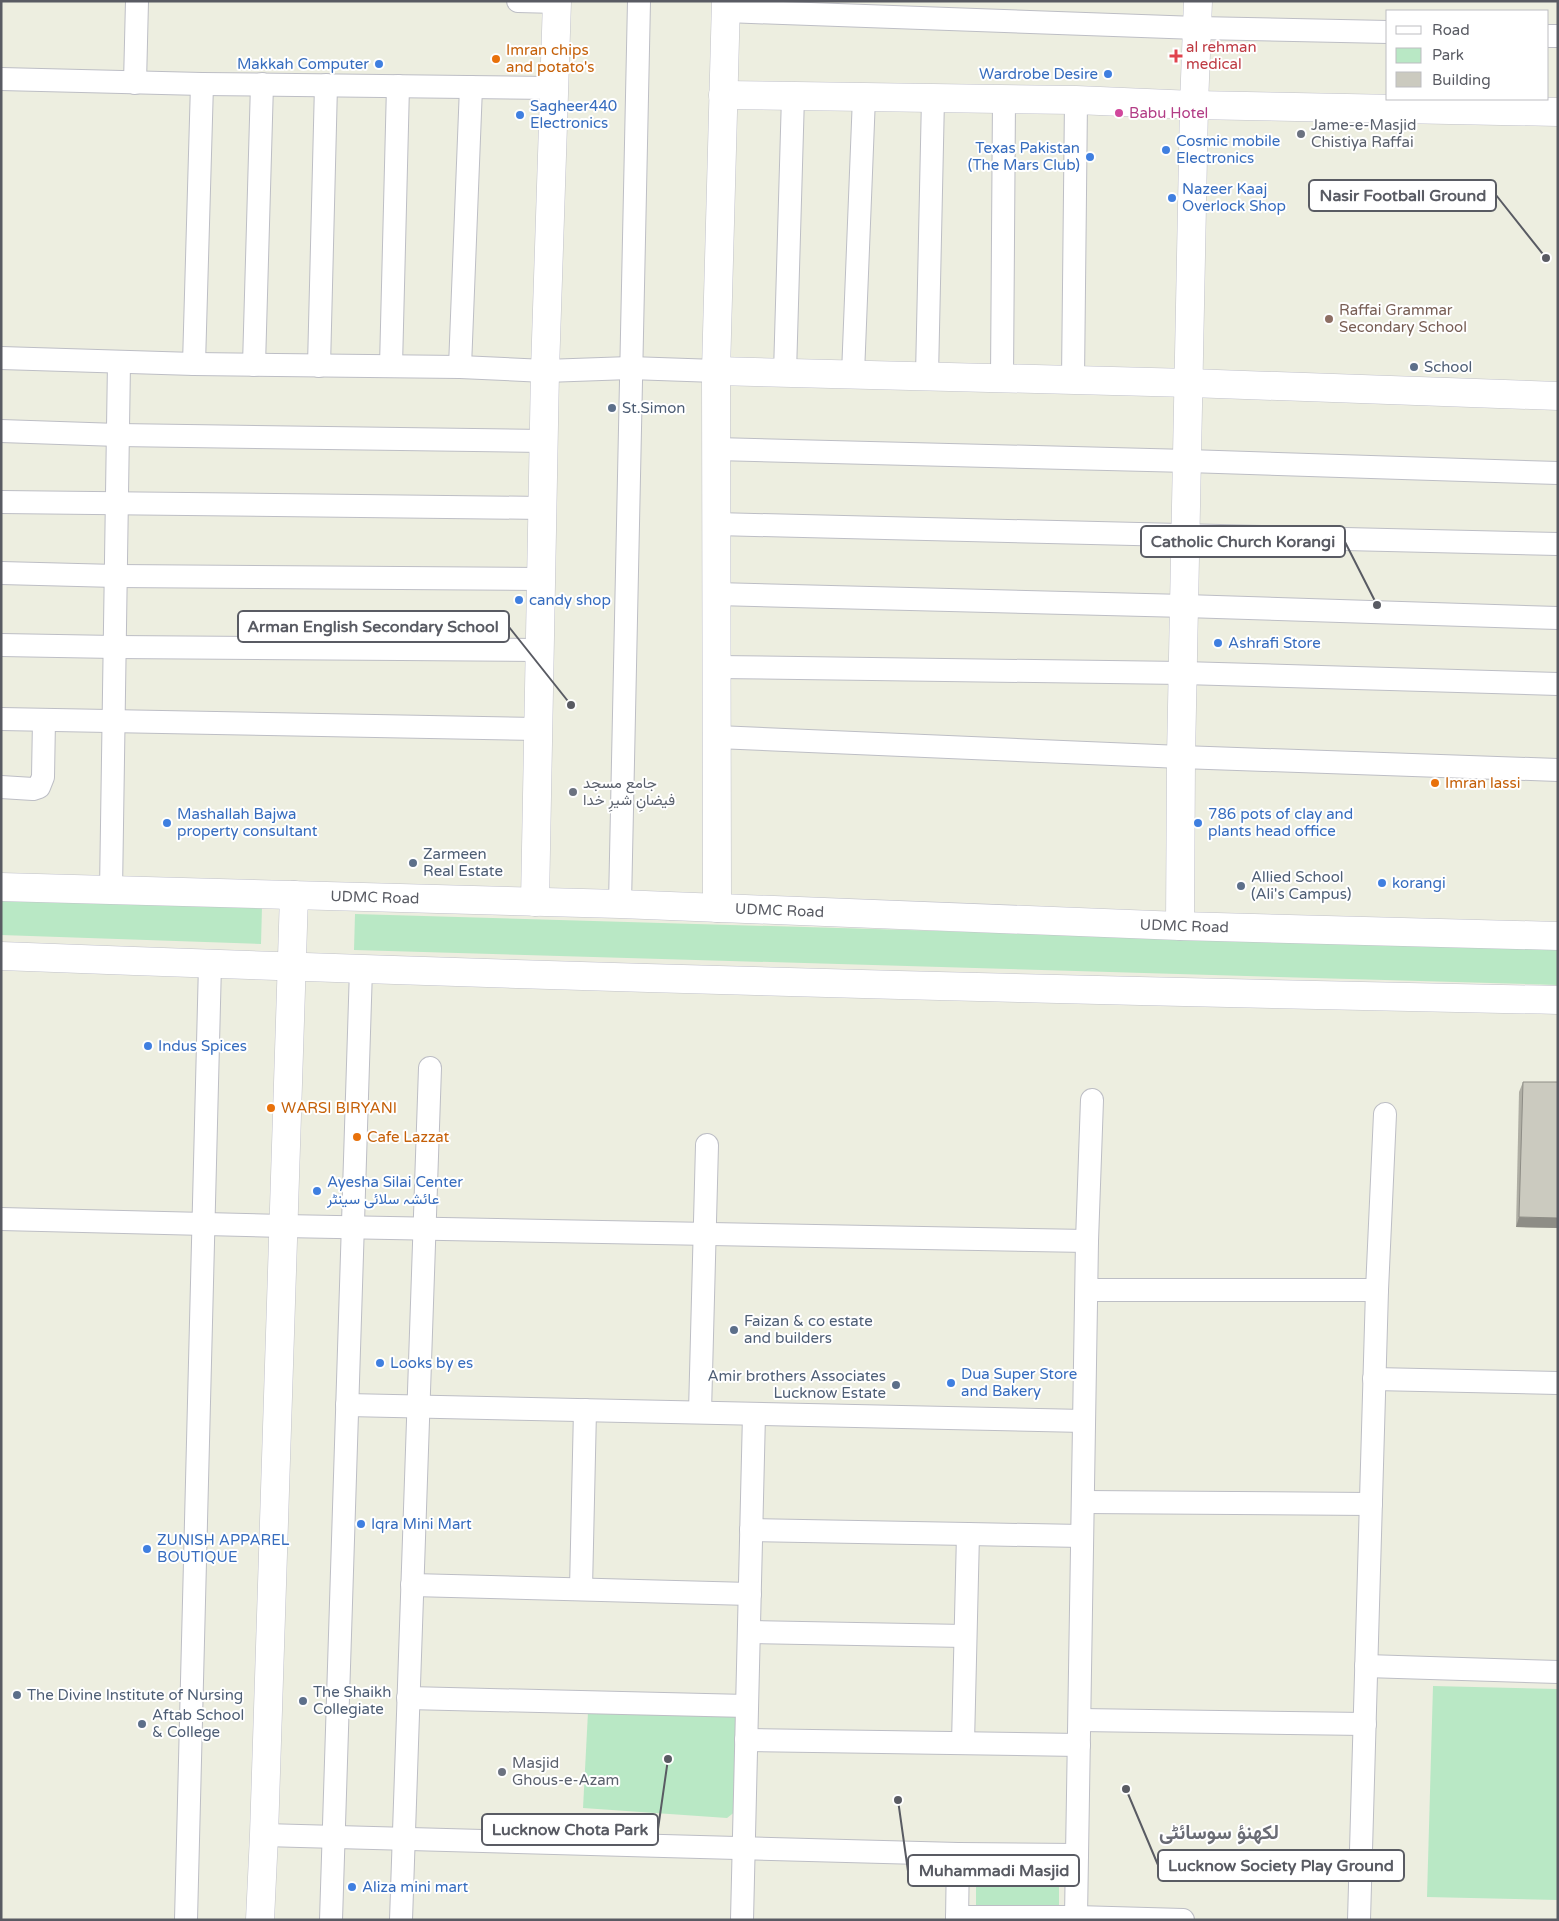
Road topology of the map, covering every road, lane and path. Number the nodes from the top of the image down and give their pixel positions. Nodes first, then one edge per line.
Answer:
1 (137, 1) edge
2 (518, 1) edge
3 (638, 1) edge
4 (1198, 1) edge
5 (557, 2) edge
6 (726, 6) edge
7 (1198, 28) junction
8 (1386, 32) edge
9 (1, 79) edge
10 (135, 83) junction
11 (202, 84) junction
12 (262, 84) junction
13 (326, 85) junction
14 (398, 86) junction
15 (471, 87) junction
16 (553, 88) junction
17 (722, 95) junction
18 (794, 96) junction
19 (864, 97) junction
20 (933, 98) junction
21 (1004, 99) junction
22 (1076, 100) junction
23 (1194, 105) junction
24 (1558, 112) edge
25 (1, 358) edge
26 (119, 362) junction
27 (194, 364) junction
28 (254, 365) junction
29 (319, 366) junction
30 (391, 366) junction
31 (460, 367) junction
32 (630, 368) junction
33 (545, 371) junction
34 (716, 371) junction
35 (785, 372) junction
36 (853, 374) junction
37 (927, 376) junction
38 (1002, 378) junction
39 (1073, 380) junction
40 (1190, 383) junction
41 (1558, 396) edge
42 (1, 431) edge
43 (118, 435) junction
44 (544, 441) junction
45 (716, 449) junction
46 (1188, 461) junction
47 (1558, 473) edge
48 (1, 502) edge
49 (117, 504) junction
50 (542, 508) junction
51 (716, 524) junction
52 (1187, 534) junction
53 (1558, 544) edge
54 (1, 573) edge
55 (116, 576) junction
56 (541, 579) junction
57 (716, 594) junction
58 (1185, 606) junction
59 (1558, 618) edge
60 (1, 645) edge
61 (114, 648) junction
62 (539, 650) junction
63 (716, 667) junction
64 (1184, 673) junction
65 (1558, 684) edge
66 (1, 719) edge
67 (44, 720) junction
68 (113, 722) junction
69 (538, 729) junction
70 (717, 737) junction
71 (1182, 757) junction
72 (1558, 770) edge
73 (1, 787) edge
74 (1, 887) edge
75 (111, 891) junction
76 (294, 895) junction
77 (535, 902) junction
78 (620, 904) junction
79 (717, 908) junction
80 (1180, 926) junction
81 (1558, 936) edge
82 (1, 956) edge
83 (210, 964) junction
84 (292, 967) junction
85 (361, 969) junction
86 (1558, 1000) edge
87 (430, 1068) dead end
88 (1092, 1100) dead end
89 (1385, 1114) dead end
90 (707, 1145) dead end
91 (1, 1219) edge
92 (204, 1224) junction
93 (284, 1226) junction
94 (353, 1228) junction
95 (424, 1229) junction
96 (705, 1234) junction
97 (1087, 1241) junction
98 (1087, 1290) junction
99 (1377, 1290) junction
100 (1374, 1379) junction
101 (1558, 1383) edge
102 (347, 1405) junction
103 (418, 1406) junction
104 (585, 1410) junction
105 (700, 1412) junction
106 (754, 1414) junction
107 (1084, 1421) junction
108 (1083, 1502) junction
109 (1371, 1504) junction
110 (751, 1530) junction
111 (968, 1534) junction
112 (1082, 1536) junction
113 (412, 1585) junction
114 (581, 1589) junction
115 (750, 1594) junction
116 (749, 1632) junction
117 (965, 1636) junction
118 (1366, 1666) junction
119 (1558, 1672) edge
120 (408, 1698) junction
121 (747, 1706) junction
122 (1080, 1720) junction
123 (1365, 1724) junction
124 (746, 1740) junction
125 (963, 1743) junction
126 (1079, 1745) junction
127 (264, 1835) junction
128 (333, 1836) junction
129 (403, 1838) junction
130 (744, 1848) junction
131 (958, 1854) junction
132 (1077, 1855) junction
133 (1076, 1917) junction
134 (957, 1918) edge
135 (186, 1920) edge
136 (260, 1920) edge
137 (331, 1920) edge
138 (401, 1920) edge
139 (742, 1920) edge
140 (1183, 1920) edge
141 (1359, 1920) edge

1 - 10 street
2 - 5 street
3 - 32 street
4 - 7 street
5 - 16 street
6 - 7 street
6 - 17 street
7 - 8 street
7 - 23 street
9 - 10 street
10 - 11 street
11 - 12 street
11 - 27 street
12 - 13 street
12 - 28 street
13 - 14 street
13 - 29 street
14 - 15 street
14 - 30 street
15 - 16 street
15 - 31 street
16 - 33 street
17 - 18 street
17 - 34 street
18 - 19 street
18 - 35 street
19 - 20 street
19 - 36 street
20 - 21 street
20 - 37 street
21 - 22 street
21 - 38 street
22 - 23 street
22 - 39 street
23 - 24 street
23 - 40 street
25 - 26 street
26 - 27 street
26 - 43 street
27 - 28 street
28 - 29 street
29 - 30 street
30 - 31 street
31 - 33 street
32 - 33 street
32 - 34 street
32 - 78 street
33 - 44 street
34 - 35 street
34 - 45 street
35 - 36 street
36 - 37 street
37 - 38 street
38 - 39 street
39 - 40 street
40 - 41 street
40 - 46 street
42 - 43 street
43 - 44 street
43 - 49 street
44 - 50 street
45 - 46 street
45 - 51 street
46 - 47 street
46 - 52 street
48 - 49 street
49 - 50 street
49 - 55 street
50 - 56 street
51 - 52 street
51 - 57 street
52 - 53 street
52 - 58 street
54 - 55 street
55 - 56 street
55 - 61 street
56 - 62 street
57 - 58 street
57 - 63 street
58 - 59 street
58 - 64 street
60 - 61 street
61 - 62 street
61 - 68 street
62 - 69 street
63 - 64 street
63 - 70 street
64 - 65 street
64 - 71 street
66 - 67 street
67 - 68 street
67 - 73 street
68 - 69 street
68 - 75 street
69 - 77 street
70 - 71 street
70 - 79 street
71 - 72 street
71 - 80 street
74 - 75 street, UDMC Road
75 - 76 street, UDMC Road
76 - 77 street, UDMC Road
76 - 84 street
77 - 78 street, UDMC Road
78 - 79 street, UDMC Road
79 - 80 street, UDMC Road
80 - 81 street, UDMC Road
82 - 83 street
83 - 84 street
83 - 92 street
84 - 85 street
84 - 93 street
85 - 86 street
85 - 94 street
87 - 95 street
88 - 97 street
89 - 99 street
90 - 96 street
91 - 92 street
92 - 93 street
92 - 135 street
93 - 94 street
93 - 127 street
94 - 95 street
94 - 102 street
95 - 96 street
95 - 103 street
96 - 97 street
96 - 105 street
97 - 98 street
98 - 99 street
98 - 107 street
99 - 100 street
100 - 101 street
100 - 109 street
102 - 103 street
102 - 128 street
103 - 104 street
103 - 113 street
104 - 105 street
104 - 114 street
105 - 106 street
106 - 107 street
106 - 110 street
107 - 108 street
108 - 109 street
108 - 112 street
109 - 118 street
110 - 111 street
110 - 115 street
111 - 112 street
111 - 117 street
112 - 122 street
113 - 114 street
113 - 120 street
114 - 115 street
115 - 116 street
116 - 117 street
116 - 121 street
117 - 125 street
118 - 119 street
118 - 123 street
120 - 121 street
120 - 129 street
121 - 124 street
122 - 123 street
122 - 126 street
123 - 141 street
124 - 125 street
124 - 130 street
125 - 126 street
126 - 132 street
127 - 128 street
127 - 136 street
128 - 129 street
128 - 137 street
129 - 130 street
129 - 138 street
130 - 131 street
130 - 139 street
131 - 132 street
131 - 134 street
132 - 133 street
133 - 134 street
133 - 140 street

